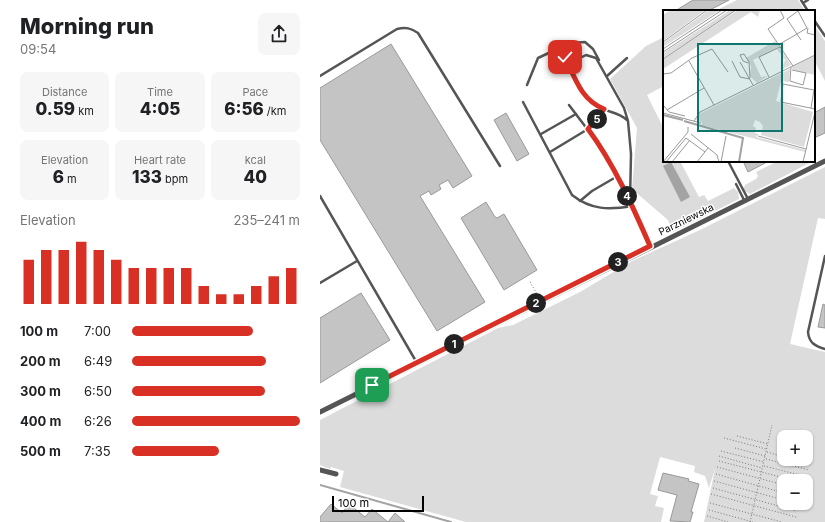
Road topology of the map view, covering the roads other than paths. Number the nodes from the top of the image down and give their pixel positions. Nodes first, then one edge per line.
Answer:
1 (801, 0) edge
2 (808, 0) edge
3 (803, 3) junction
4 (807, 10) edge
5 (815, 21) edge
6 (825, 36) edge
7 (570, 43) junction
8 (627, 58) dead end
9 (568, 64) junction
10 (601, 64) junction
11 (320, 76) edge
12 (607, 76) junction
13 (527, 86) dead end
14 (523, 102) dead end
15 (569, 105) dead end
16 (604, 109) junction
17 (576, 114) junction
18 (628, 121) junction
19 (588, 129) junction
20 (541, 134) junction
21 (550, 152) junction
22 (825, 160) edge
23 (728, 162) edge
24 (500, 166) dead end
25 (616, 177) junction
26 (736, 184) dead end
27 (320, 196) edge
28 (746, 199) junction
29 (580, 201) junction
30 (630, 202) junction
31 (632, 206) junction
32 (650, 246) junction
33 (825, 256) edge
34 (357, 261) junction
35 (320, 283) edge
36 (825, 349) edge
37 (417, 363) junction
38 (320, 412) edge
39 (320, 470) edge
40 (336, 474) dead end

1 - 3 lane
2 - 3 lane
3 - 4 lane
5 - 6 lane
7 - 9 lane
7 - 10 lane
7 - 13 lane
8 - 12 lane
9 - 10 lane
9 - 16 lane
10 - 12 lane
11 - 24 lane
12 - 18 lane
14 - 20 lane
15 - 17 lane
16 - 18 lane
16 - 19 lane
17 - 19 lane
17 - 20 lane
18 - 30 lane
19 - 21 lane
19 - 25 lane
20 - 21 lane
21 - 29 lane
22 - 28 street, Parzniewska
23 - 28 lane
25 - 29 lane
25 - 30 lane
26 - 28 lane
27 - 34 lane
28 - 32 street, Parzniewska
29 - 31 lane
30 - 31 lane
31 - 32 lane
32 - 37 street, Parzniewska
33 - 36 lane
34 - 35 lane
34 - 37 lane
37 - 38 street, Parzniewska
39 - 40 street

